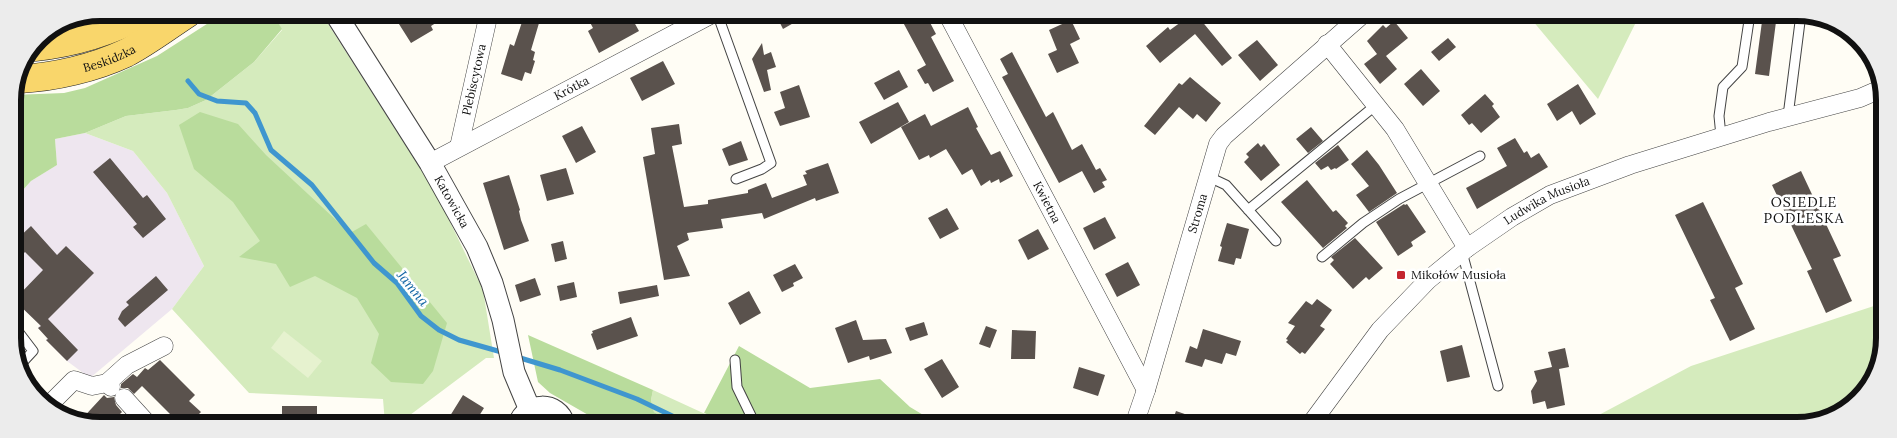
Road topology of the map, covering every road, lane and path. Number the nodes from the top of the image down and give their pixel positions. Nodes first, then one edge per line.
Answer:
1 (130, 21) edge
2 (175, 21) edge
3 (340, 21) edge
4 (487, 21) edge
5 (699, 21) edge
6 (721, 21) edge
7 (951, 21) edge
8 (1355, 21) edge
9 (1749, 21) edge
10 (1800, 21) edge
11 (1327, 44) junction
12 (44, 46) edge
13 (24, 79) edge
14 (1875, 92) edge
15 (1860, 98) junction
16 (1876, 98) edge
17 (1376, 105) junction
18 (1788, 116) junction
19 (1721, 136) junction
20 (459, 147) junction
21 (1480, 156) dead end
22 (430, 163) junction
23 (1209, 177) junction
24 (736, 179) dead end
25 (1428, 183) junction
26 (1248, 210) junction
27 (1276, 241) dead end
28 (1465, 250) junction
29 (1322, 257) dead end
30 (21, 335) edge
31 (164, 346) dead end
32 (24, 360) edge
33 (735, 360) dead end
34 (1498, 386) dead end
35 (114, 389) junction
36 (1146, 390) junction
37 (54, 401) edge
38 (141, 417) edge
39 (524, 417) edge
40 (560, 417) edge
41 (751, 417) edge
42 (1137, 417) edge
43 (1316, 417) edge

1 - 12 main road
2 - 13 main road, Beskidzka
3 - 22 street, Katowicka
4 - 20 street, Plebiscytowa
5 - 20 street, Krótka
6 - 24 lane
7 - 36 street, Kwietna
8 - 11 street, Stroma
9 - 19 lane
10 - 18 lane
11 - 17 street
11 - 23 street, Stroma
14 - 15 street, Ludwika Musioła
15 - 16 street, Ludwika Musioła
15 - 18 street, Ludwika Musioła
17 - 25 street
17 - 26 lane
18 - 19 street, Ludwika Musioła
19 - 28 street, Ludwika Musioła
20 - 22 street, Krótka
21 - 25 lane
22 - 39 street, Katowicka
23 - 26 lane
23 - 36 street, Stroma
25 - 28 street
25 - 29 lane
26 - 27 lane
28 - 34 lane
28 - 43 street, Ludwika Musioła
30 - 32 lane
31 - 35 street
33 - 41 lane
35 - 37 street
35 - 38 street
36 - 42 street, Stroma
39 - 40 street

